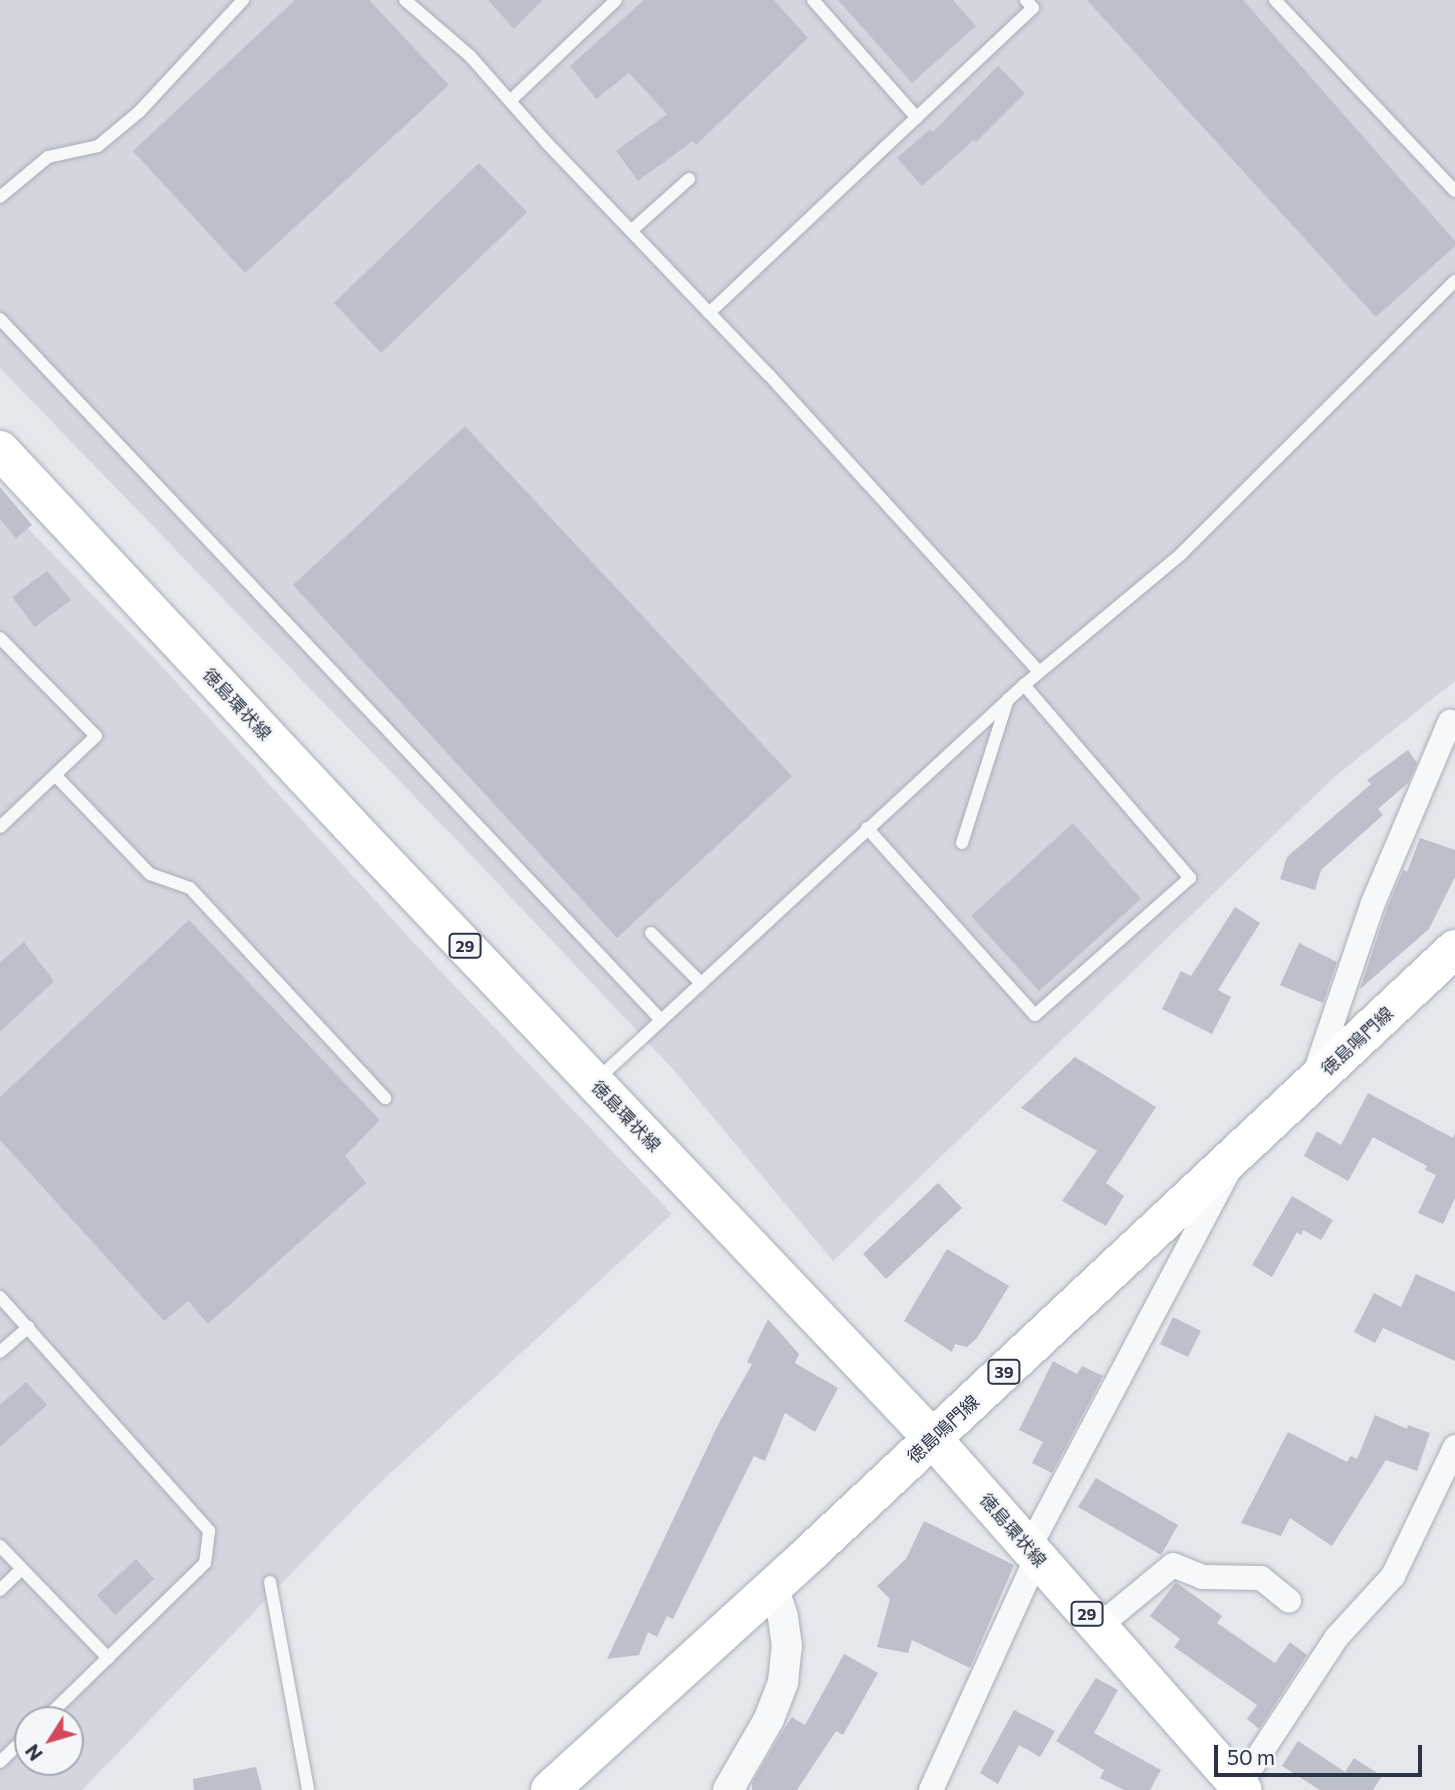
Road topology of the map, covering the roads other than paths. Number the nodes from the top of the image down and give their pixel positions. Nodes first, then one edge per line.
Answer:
1 (243, 0) edge
2 (405, 0) edge
3 (616, 0) edge
4 (813, 0) edge
5 (1026, 0) edge
6 (1275, 0) edge
7 (510, 101) junction
8 (917, 118) junction
9 (689, 179) dead end
10 (1455, 191) edge
11 (0, 197) edge
12 (631, 232) junction
13 (1455, 281) edge
14 (709, 313) junction
15 (0, 319) edge
16 (0, 450) edge
17 (0, 638) edge
18 (1039, 672) junction
19 (1024, 685) junction
20 (1009, 699) junction
21 (1450, 722) dead end
22 (55, 775) junction
23 (0, 827) edge
24 (867, 828) junction
25 (962, 843) dead end
26 (651, 933) dead end
27 (1455, 949) edge
28 (701, 983) junction
29 (661, 1020) junction
30 (602, 1075) dead end
31 (1312, 1084) junction
32 (385, 1098) dead end
33 (1238, 1152) junction
34 (0, 1297) edge
35 (29, 1327) junction
36 (0, 1352) edge
37 (933, 1439) junction
38 (1455, 1447) edge
39 (0, 1546) edge
40 (1033, 1552) junction
41 (22, 1569) junction
42 (270, 1582) dead end
43 (773, 1586) junction
44 (0, 1590) edge
45 (1289, 1601) dead end
46 (1098, 1626) junction
47 (108, 1657) junction
48 (58, 1706) edge
49 (14, 1748) edge
50 (0, 1762) edge
51 (1241, 1788) edge
52 (308, 1790) edge
53 (550, 1790) edge
54 (728, 1790) edge
55 (931, 1790) edge

1 - 11 lane
2 - 7 lane
3 - 7 lane
4 - 8 lane
5 - 8 lane
6 - 10 lane
7 - 12 lane
8 - 14 lane
9 - 12 lane
12 - 14 lane
13 - 18 lane
14 - 18 lane
15 - 29 lane
16 - 37 main road, 徳島環状線 / 29
17 - 22 lane
18 - 19 lane
19 - 20 lane
19 - 24 lane
20 - 24 lane
20 - 25 lane
21 - 31 street
22 - 23 lane
22 - 32 lane
24 - 28 lane
26 - 28 lane
27 - 31 main road, 徳島鳴門線 / 39
28 - 29 lane
29 - 30 lane
31 - 33 main road, 徳島鳴門線 / 39
33 - 37 main road, 徳島鳴門線 / 39
33 - 40 street
34 - 35 lane
35 - 36 lane
35 - 47 lane
37 - 40 main road, 徳島環状線 / 29
37 - 43 main road, 徳島鳴門線 / 39
38 - 51 street
39 - 41 lane
40 - 46 main road, 徳島環状線 / 29
40 - 55 street
41 - 44 lane
41 - 47 lane
42 - 52 lane
43 - 53 main road, 徳島鳴門線 / 39
43 - 54 street
45 - 46 street
46 - 51 main road, 徳島環状線 / 29
47 - 48 lane
49 - 50 lane

